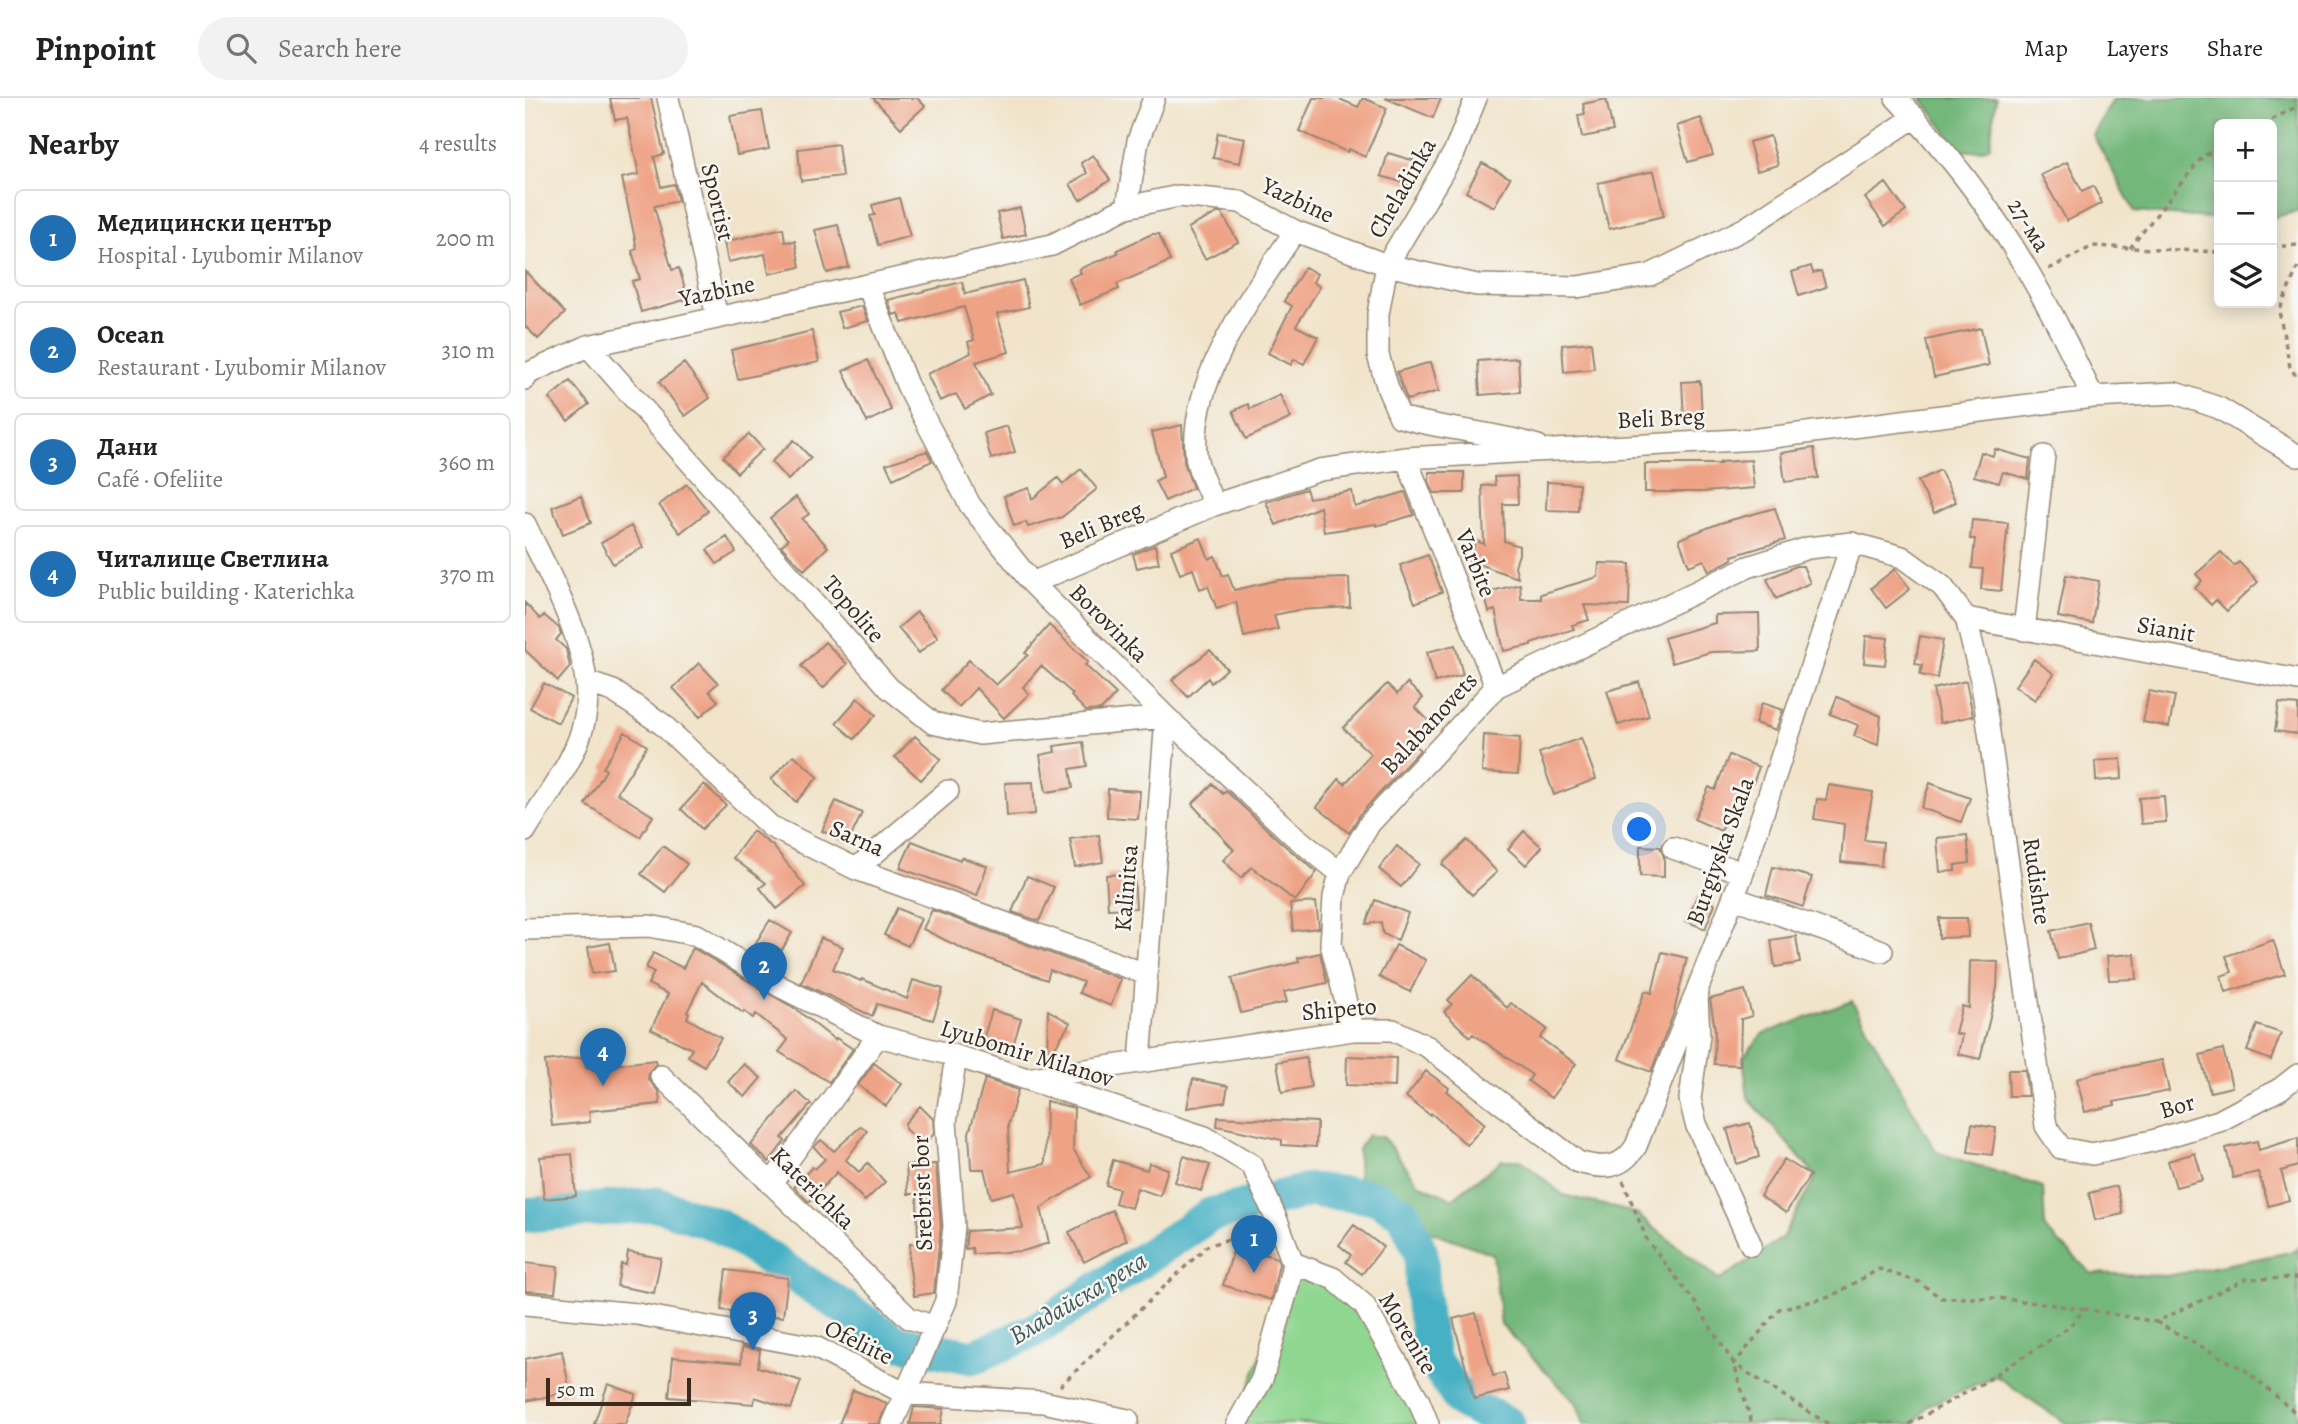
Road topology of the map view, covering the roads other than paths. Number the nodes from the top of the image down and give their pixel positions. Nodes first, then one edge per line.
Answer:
1 (668, 98) edge
2 (1154, 98) edge
3 (1476, 98) edge
4 (1896, 98) edge
5 (1915, 117) junction
6 (1126, 208) junction
7 (1295, 232) junction
8 (1387, 265) junction
9 (868, 286) junction
10 (717, 317) junction
11 (588, 346) junction
12 (525, 379) edge
13 (2093, 397) junction
14 (1552, 451) junction
15 (2044, 456) dead end
16 (2298, 456) edge
17 (1406, 458) junction
18 (1214, 505) junction
19 (525, 524) edge
20 (1852, 543) junction
21 (1032, 583) junction
22 (1966, 618) junction
23 (2024, 629) junction
24 (2298, 680) edge
25 (586, 682) junction
26 (1496, 687) junction
27 (1166, 718) junction
28 (948, 791) dead end
29 (525, 831) edge
30 (1673, 848) dead end
31 (856, 869) junction
32 (1340, 873) junction
33 (1743, 873) junction
34 (1734, 898) junction
35 (525, 929) edge
36 (1882, 951) dead end
37 (1146, 974) junction
38 (1696, 988) junction
39 (1353, 1030) junction
40 (878, 1036) junction
41 (956, 1056) junction
42 (1140, 1062) junction
43 (2298, 1075) edge
44 (661, 1076) dead end
45 (1026, 1079) junction
46 (2061, 1148) joint
47 (1616, 1164) joint
48 (771, 1184) junction
49 (1751, 1245) dead end
50 (1293, 1263) junction
51 (525, 1304) edge
52 (935, 1327) junction
53 (904, 1393) junction
54 (1128, 1420) dead end
55 (892, 1424) edge
56 (1237, 1424) edge
57 (1428, 1424) edge

1 - 10 street, Sportist
2 - 6 street
3 - 8 street, Cheladinka
4 - 5 street, 27-ма
5 - 8 street, Yazbine
5 - 13 street, 27-ма
6 - 7 street, Yazbine
6 - 9 street, Yazbine
7 - 8 street, Yazbine
7 - 18 street
8 - 14 street
9 - 10 street, Yazbine
9 - 21 street, Borovinka
10 - 11 street, Yazbine
11 - 12 street, Yazbine
11 - 27 street, Topolite
13 - 14 street, Beli Breg
13 - 16 street, Beli Breg
14 - 17 street, Beli Breg
15 - 23 street
17 - 18 street, Beli Breg
17 - 26 street, Varbite
18 - 21 street, Beli Breg
19 - 25 street
20 - 22 street
20 - 26 street, Balabanovets
20 - 33 street, Burgiyska Skala
21 - 27 street, Borovinka
22 - 23 street, Sianit
22 - 46 street, Rudishte
23 - 24 street, Sianit
25 - 29 street
25 - 31 street, Sarna
26 - 32 street, Balabanovets
27 - 32 street, Borovinka
27 - 37 street, Kalinitsa
28 - 31 street
30 - 33 street
31 - 37 street, Sarna
32 - 39 street, Balabanovets
33 - 34 street, Burgiyska Skala
34 - 36 street
34 - 38 street, Burgiyska Skala
35 - 40 street, Lyubomir Milanov
37 - 42 street, Kalinitsa
38 - 47 street, Burgiyska Skala
38 - 49 street
39 - 42 street, Shipeto
39 - 47 street, Shipeto
40 - 41 street, Lyubomir Milanov
40 - 48 street
41 - 45 street, Lyubomir Milanov
41 - 52 street, Srebrist bor
42 - 45 street, Shipeto
43 - 46 street, Bor
44 - 48 street, Katerichka
45 - 50 street, Lyubomir Milanov
48 - 52 street, Katerichka
50 - 56 street
50 - 57 street, Morenite
51 - 53 street, Ofeliite
52 - 53 street, Srebrist bor
53 - 54 street, Ofeliite
53 - 55 street

